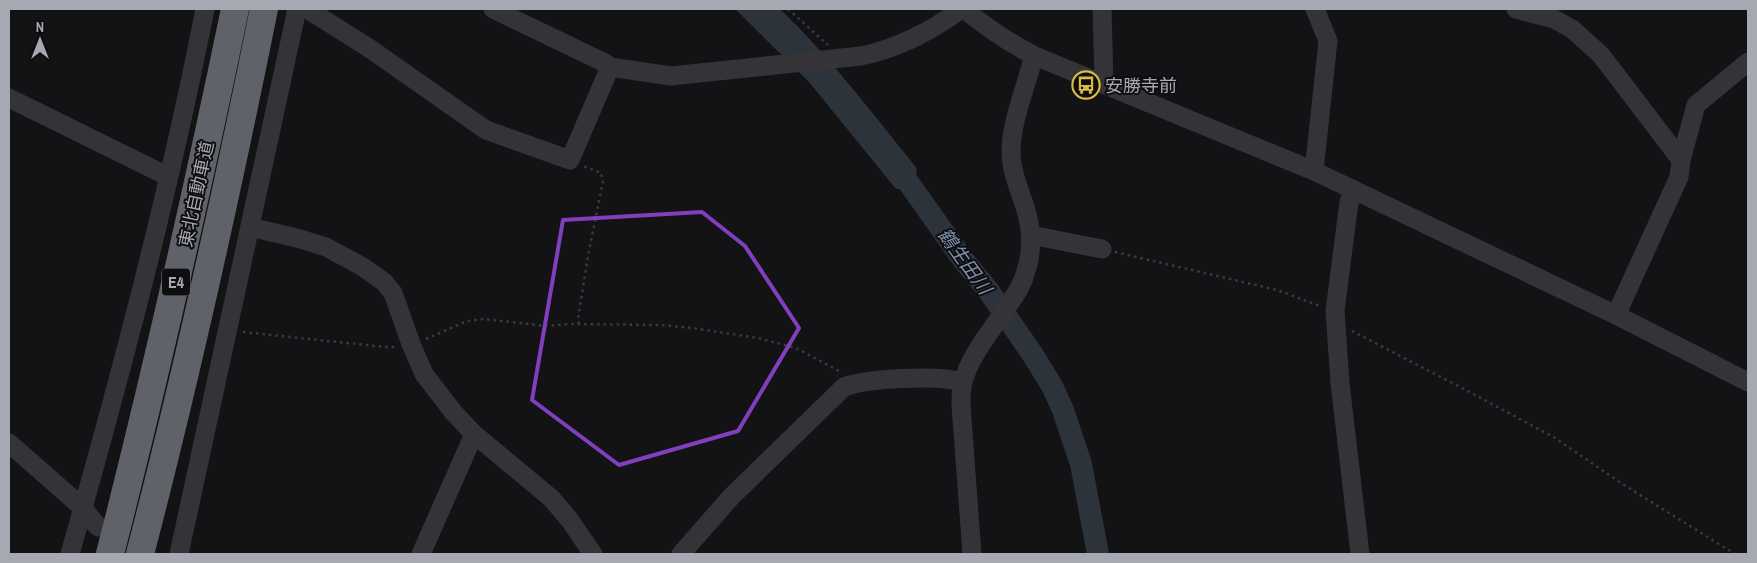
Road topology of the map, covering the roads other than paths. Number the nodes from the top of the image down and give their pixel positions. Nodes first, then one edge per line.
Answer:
1 (205, 9) edge
2 (235, 9) edge
3 (264, 9) edge
4 (297, 9) edge
5 (306, 9) edge
6 (493, 9) edge
7 (962, 9) edge
8 (1102, 9) edge
9 (1315, 9) edge
10 (1516, 9) edge
11 (1035, 56) junction
12 (1748, 62) edge
13 (610, 67) junction
14 (1104, 84) junction
15 (9, 98) edge
16 (1681, 160) junction
17 (1314, 171) junction
18 (169, 177) junction
19 (1354, 190) junction
20 (250, 227) junction
21 (1031, 234) junction
22 (1102, 249) road end
23 (1616, 315) junction
24 (963, 382) junction
25 (1748, 382) edge
26 (474, 434) junction
27 (9, 443) edge
28 (83, 508) junction
29 (98, 527) dead end
30 (70, 554) edge
31 (110, 554) edge
32 (140, 554) edge
33 (179, 554) edge
34 (421, 554) edge
35 (593, 554) edge
36 (681, 554) edge
37 (972, 554) edge
38 (1360, 554) edge

1 - 18 street
2 - 31 highway, 東北自動車道 / E4
3 - 32 highway, 東北自動車道 / E4
4 - 20 street
5 - 13 street
6 - 13 street
7 - 11 street
7 - 13 street
8 - 14 street
9 - 17 street
10 - 16 street
11 - 14 street
11 - 21 street
12 - 16 street
14 - 17 street
15 - 18 street
16 - 23 street
17 - 19 street
18 - 28 street
19 - 23 street
19 - 38 street
20 - 26 street
20 - 33 street
21 - 22 street
21 - 24 street
23 - 25 street
24 - 36 street
24 - 37 street
26 - 34 street
26 - 35 street
27 - 28 street
28 - 29 street
28 - 30 street

